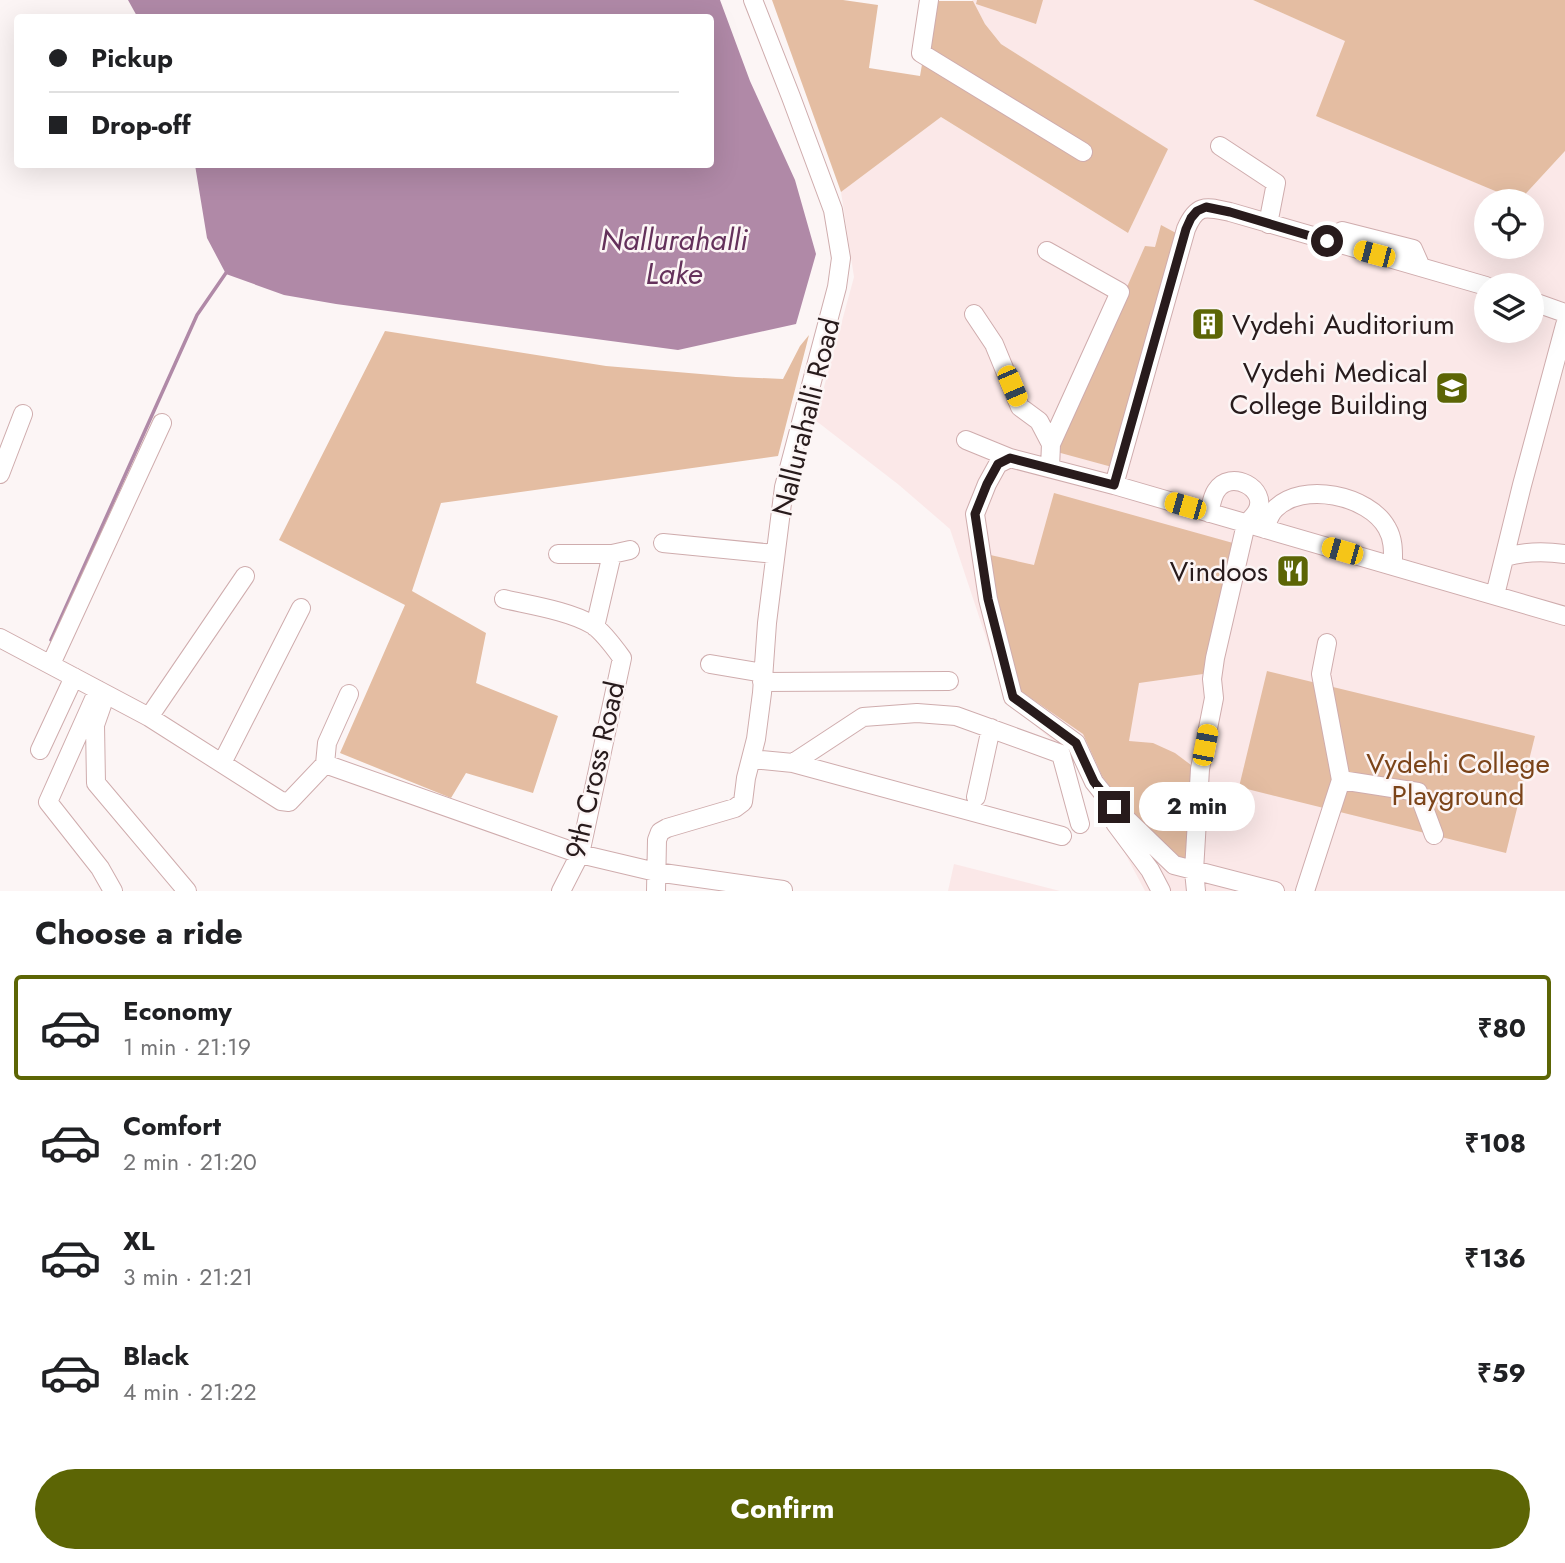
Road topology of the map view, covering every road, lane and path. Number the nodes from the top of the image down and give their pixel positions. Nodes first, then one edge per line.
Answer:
1 (753, 0) edge
2 (929, 0) edge
3 (1220, 146) dead end
4 (1083, 152) dead end
5 (1268, 224) junction
6 (1047, 251) dead end
7 (1474, 282) edge
8 (1544, 306) edge
9 (1565, 313) edge
10 (974, 314) dead end
11 (1565, 325) edge
12 (23, 414) dead end
13 (162, 423) dead end
14 (966, 440) dead end
15 (1051, 444) junction
16 (1010, 458) junction
17 (1051, 468) junction
18 (0, 474) edge
19 (1114, 485) junction
20 (1209, 513) junction
21 (1246, 524) junction
22 (1265, 528) junction
23 (663, 543) dead end
24 (558, 554) dead end
25 (775, 554) junction
26 (1565, 554) edge
27 (1505, 557) junction
28 (1393, 565) junction
29 (245, 576) dead end
30 (1495, 595) junction
31 (503, 598) dead end
32 (302, 608) dead end
33 (1565, 615) edge
34 (595, 627) junction
35 (0, 638) edge
36 (1327, 643) dead end
37 (51, 664) junction
38 (710, 664) dead end
39 (74, 677) junction
40 (763, 677) junction
41 (949, 681) dead end
42 (102, 692) junction
43 (349, 694) dead end
44 (149, 717) junction
45 (991, 728) junction
46 (40, 750) dead end
47 (751, 759) junction
48 (222, 763) junction
49 (793, 763) junction
50 (325, 764) junction
51 (1341, 780) junction
52 (976, 797) dead end
53 (1114, 807) junction
54 (1080, 824) dead end
55 (1434, 835) dead end
56 (1062, 836) dead end
57 (580, 854) junction
58 (1194, 871) junction
59 (656, 872) junction
60 (783, 890) edge
61 (113, 891) edge
62 (187, 891) edge
63 (561, 891) edge
64 (656, 891) edge
65 (1161, 891) edge
66 (1196, 891) edge
67 (1275, 891) edge
68 (1305, 891) edge

1 - 25 street, Nallurahalli Road
2 - 4 street
3 - 5 street
5 - 7 street
5 - 19 street
6 - 15 street
8 - 9 street
10 - 15 street
11 - 27 street
12 - 18 street
13 - 37 street
14 - 16 street
15 - 17 street
16 - 17 street
16 - 53 street
17 - 19 street
19 - 20 street
20 - 21 street
20 - 21 street
21 - 22 street
21 - 58 street
22 - 28 street
22 - 28 street
23 - 25 street
24 - 34 street
25 - 40 street, Nallurahalli Road
26 - 27 street
27 - 30 street
28 - 30 street
29 - 44 street
30 - 33 street
31 - 34 street, 9th Cross Road
32 - 48 street
34 - 57 street, 9th Cross Road
35 - 37 street
36 - 51 street
37 - 39 street
38 - 40 street
39 - 42 street
39 - 46 street
40 - 41 street
40 - 47 street, Nallurahalli Road
42 - 44 street
42 - 61 street
42 - 62 street
43 - 50 street
44 - 48 street
45 - 49 street
45 - 52 street
45 - 54 street
47 - 49 street
47 - 59 street, Nallurahalli Road
48 - 50 street
49 - 56 street
50 - 57 street
51 - 55 street
51 - 68 street
53 - 58 street
53 - 65 street
57 - 59 street
57 - 63 street, 9th Cross Road
58 - 66 street
58 - 67 street
59 - 60 street
59 - 64 street

